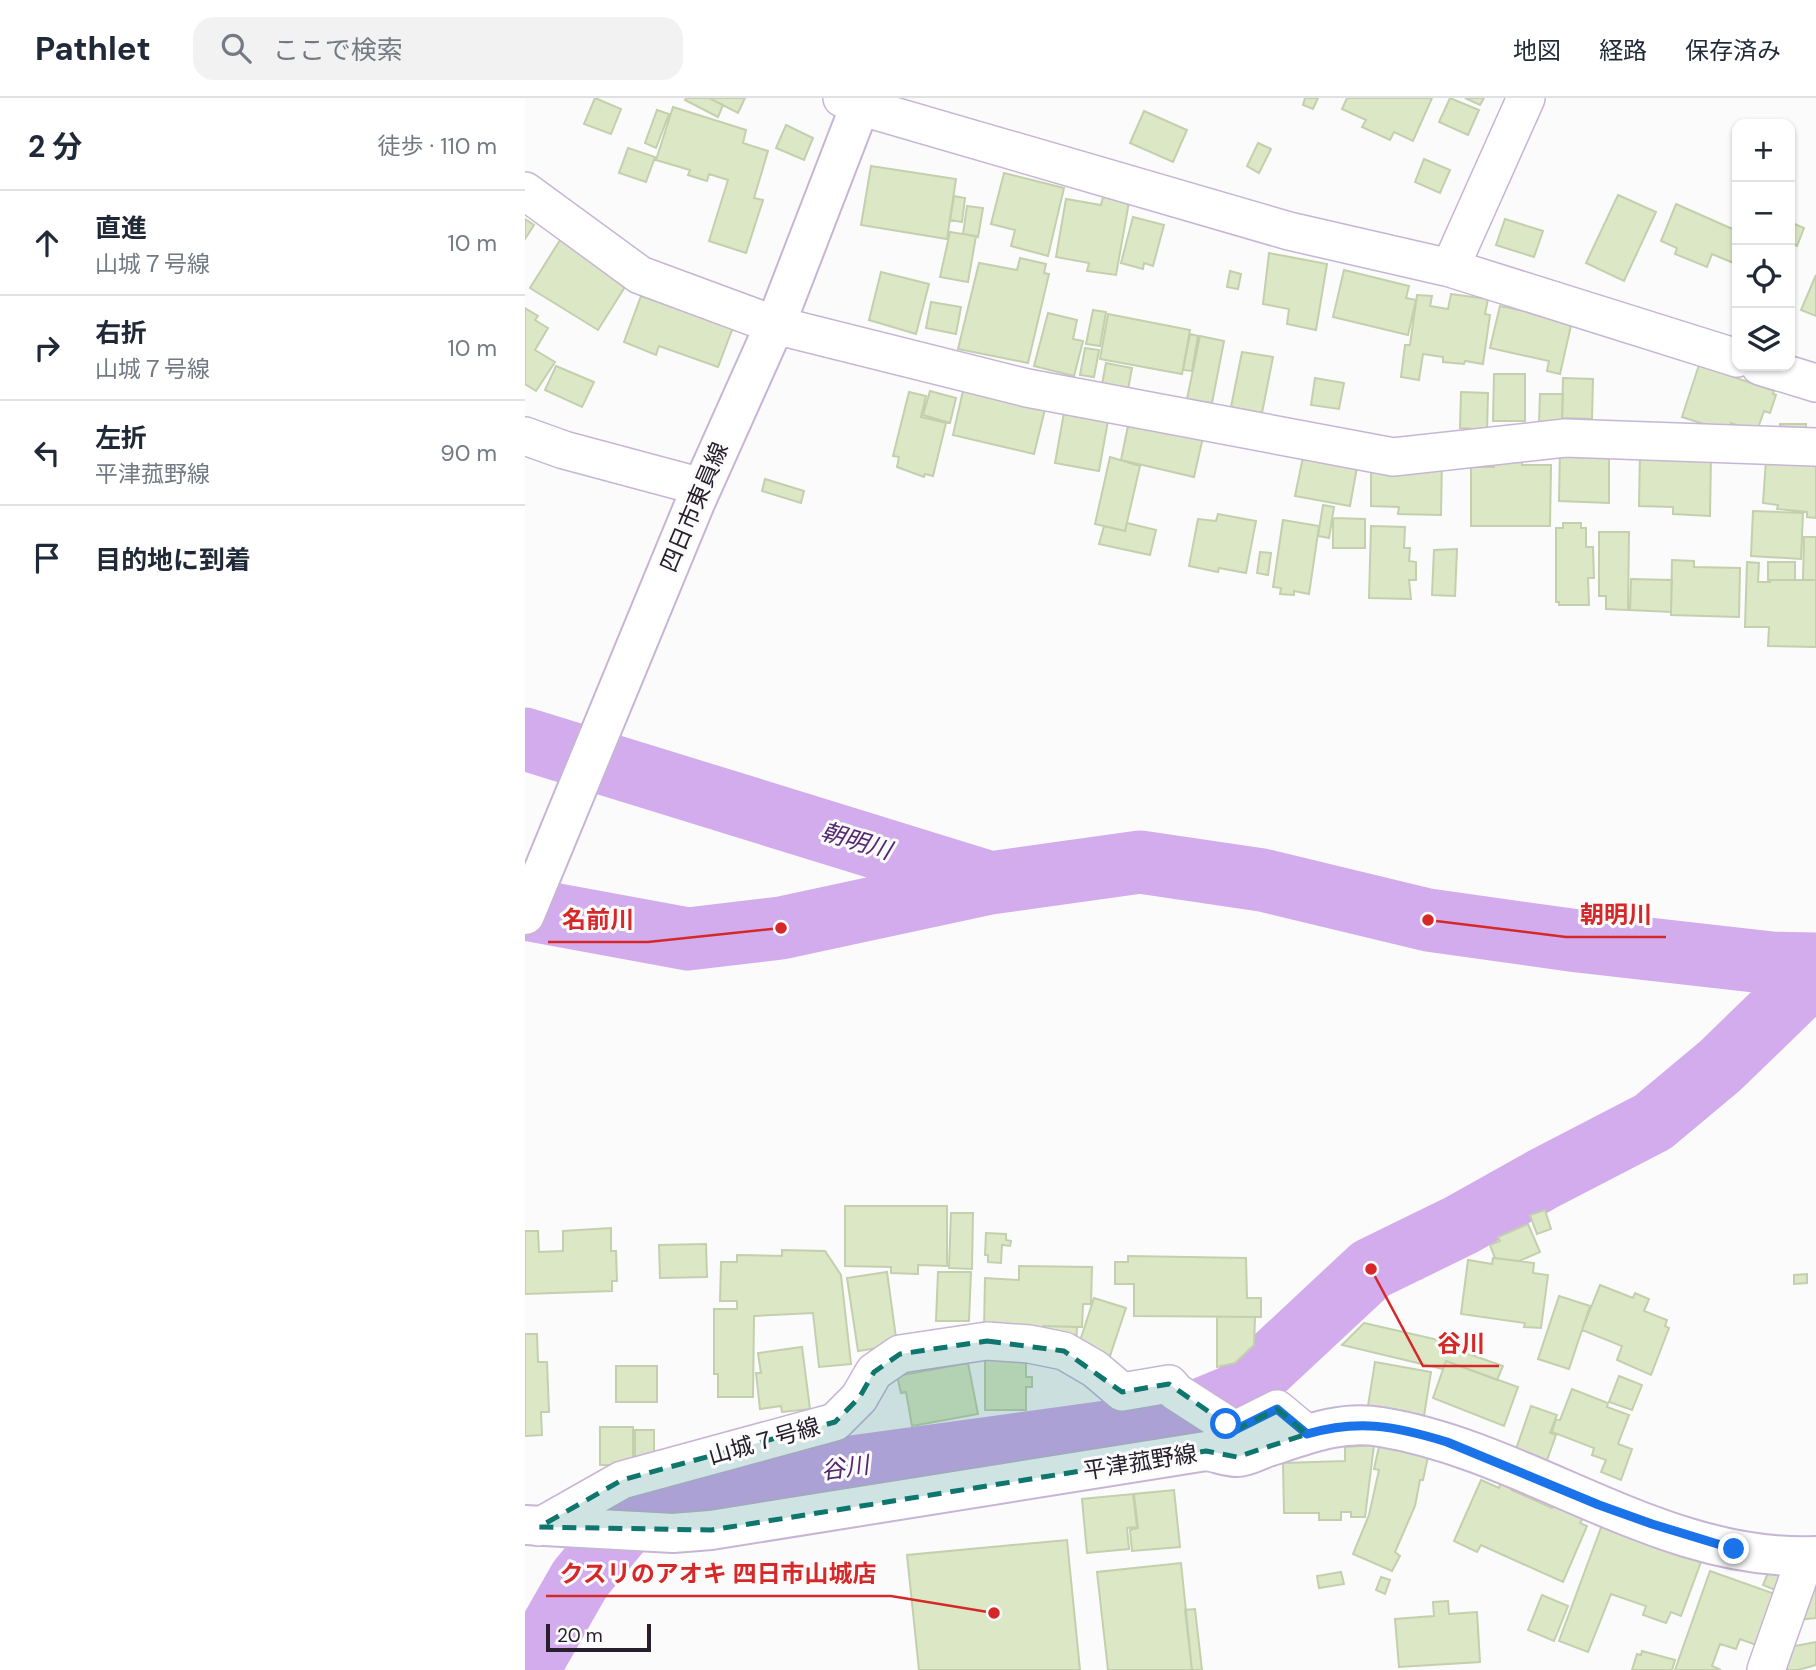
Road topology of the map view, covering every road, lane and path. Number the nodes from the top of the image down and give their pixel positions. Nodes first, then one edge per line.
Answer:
1 (1526, 98) edge
2 (855, 101) edge
3 (525, 191) edge
4 (1450, 268) junction
5 (775, 325) junction
6 (1732, 357) edge
7 (1776, 371) edge
8 (1816, 383) edge
9 (525, 436) edge
10 (1816, 447) edge
11 (698, 495) junction
12 (525, 915) edge
13 (1307, 1434) junction
14 (532, 1526) edge
15 (1811, 1556) edge
16 (1766, 1670) edge

1 - 4 street
2 - 4 street
2 - 5 main road, 四日市東員線
3 - 5 street
4 - 6 street
5 - 10 street
5 - 11 main road, 四日市東員線
7 - 8 street
9 - 11 street
11 - 12 main road, 四日市東員線
13 - 14 main road, 平津菰野線
13 - 14 street, 山城７号線
13 - 15 main road, 平津菰野線
15 - 16 street

